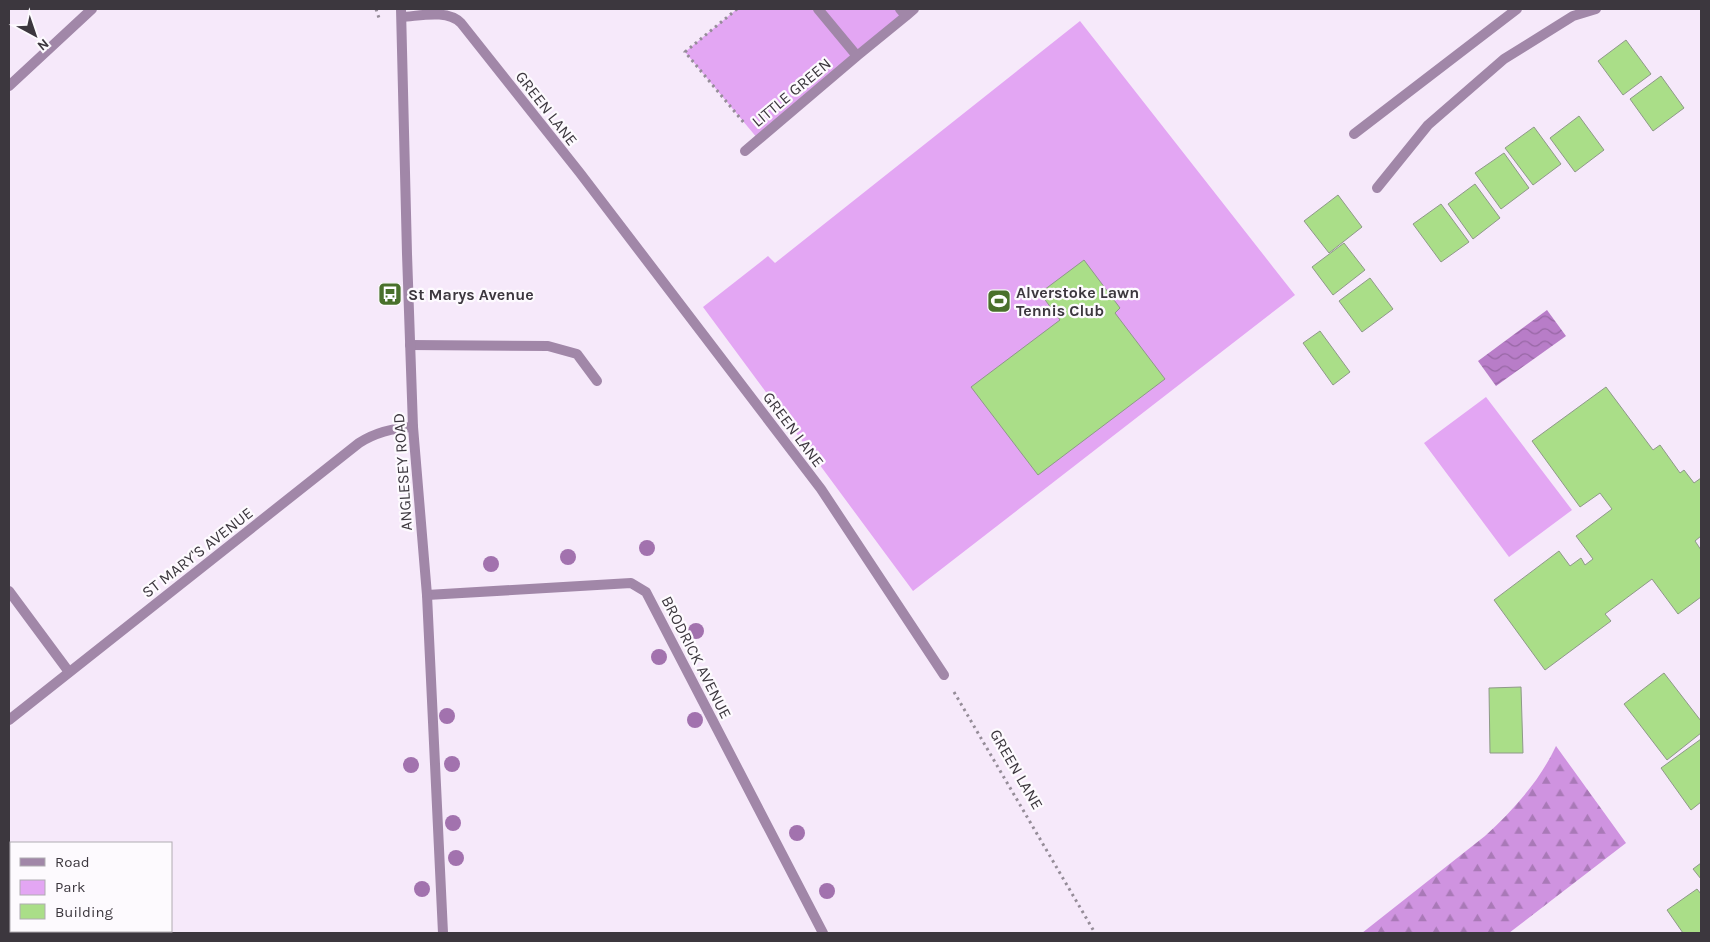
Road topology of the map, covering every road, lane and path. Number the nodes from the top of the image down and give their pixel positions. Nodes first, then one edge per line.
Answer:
1 (92, 9) edge
2 (737, 9) edge
3 (818, 9) edge
4 (914, 9) edge
5 (1517, 9) edge
6 (1596, 9) edge
7 (903, 12) edge
8 (401, 13) edge
9 (857, 56) junction
10 (9, 86) edge
11 (1354, 134) dead end
12 (758, 139) junction
13 (745, 151) dead end
14 (1377, 188) dead end
15 (410, 345) junction
16 (596, 381) dead end
17 (413, 427) junction
18 (9, 591) edge
19 (426, 595) junction
20 (69, 672) junction
21 (944, 675) joint
22 (9, 720) edge
23 (443, 933) edge
24 (823, 933) edge
25 (1095, 933) edge

1 - 10 street
2 - 12 path
3 - 9 street
4 - 7 street, LITTLE GREEN
5 - 11 street
6 - 14 street
7 - 9 street, LITTLE GREEN
8 - 15 street, ANGLESEY ROAD
8 - 21 street, GREEN LANE
9 - 12 street, LITTLE GREEN
12 - 13 street, LITTLE GREEN
15 - 16 street
15 - 17 street, ANGLESEY ROAD
17 - 19 street, ANGLESEY ROAD
17 - 20 street, ST MARY'S AVENUE
18 - 20 street
19 - 23 street, ANGLESEY ROAD
19 - 24 street, BRODRICK AVENUE
20 - 22 street, ST MARY'S AVENUE
21 - 25 path, GREEN LANE

